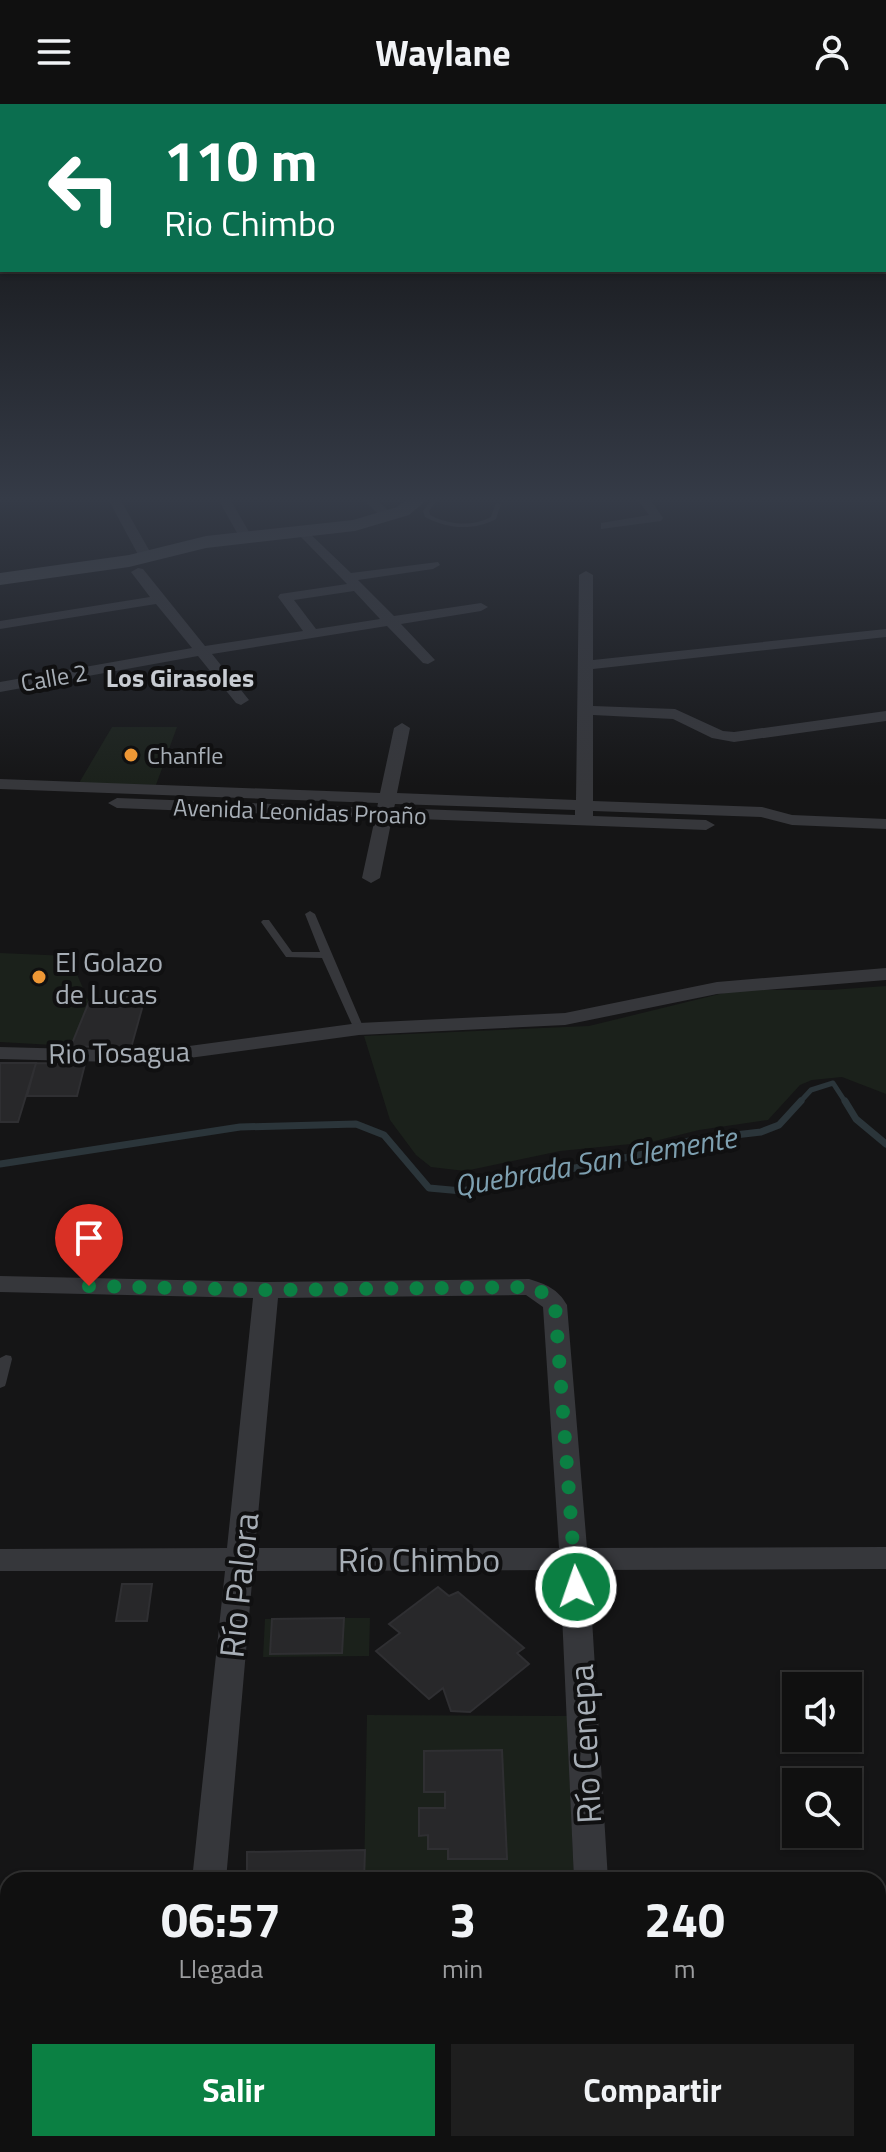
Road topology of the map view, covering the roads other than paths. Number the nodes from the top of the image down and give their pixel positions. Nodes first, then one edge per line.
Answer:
1 (159, 595) edge
2 (296, 595) edge
3 (363, 595) edge
4 (586, 595) edge
5 (161, 599) junction
6 (481, 607) dead end
7 (387, 621) junction
8 (0, 625) edge
9 (885, 633) edge
10 (313, 634) junction
11 (202, 651) junction
12 (428, 660) dead end
13 (584, 665) junction
14 (2, 681) edge
15 (241, 700) dead end
16 (585, 710) junction
17 (886, 716) edge
18 (402, 728) dead end
19 (0, 784) edge
20 (0, 798) edge
21 (386, 806) junction
22 (584, 813) junction
23 (886, 824) edge
24 (371, 878) dead end
25 (310, 914) dead end
26 (266, 922) dead end
27 (326, 955) junction
28 (886, 974) edge
29 (359, 1029) junction
30 (0, 1053) edge
31 (0, 1284) edge
32 (266, 1290) junction
33 (6, 1359) dead end
34 (0, 1383) edge
35 (574, 1558) junction
36 (886, 1558) edge
37 (241, 1559) junction
38 (0, 1560) edge
39 (210, 1872) edge
40 (591, 1872) edge

1 - 5 street
2 - 10 street
3 - 7 street
4 - 13 street
5 - 8 street
5 - 11 street
6 - 7 street, Calle 2
7 - 10 street, Calle 2
7 - 12 street
9 - 13 street
10 - 11 street, Calle 2
11 - 14 street, Calle 2
11 - 15 street
13 - 16 street
16 - 17 street
16 - 22 street
18 - 21 street
19 - 21 street, Avenida Leonidas Proaño
20 - 21 street, Avenida Leonidas Proaño
21 - 22 street, Avenida Leonidas Proaño
21 - 24 street
22 - 23 street, Avenida Leonidas Proaño
25 - 27 lane
26 - 27 lane
27 - 29 lane
28 - 29 street, Rio Tosagua
29 - 30 street, Rio Tosagua
31 - 32 street
32 - 35 street, Río Cenepa
32 - 37 street, Río Palora
33 - 34 lane
35 - 36 street, Río Chimbo
35 - 37 street, Río Chimbo
35 - 40 street, Río Cenepa
37 - 38 street, Río Chimbo
37 - 39 street, Río Palora

